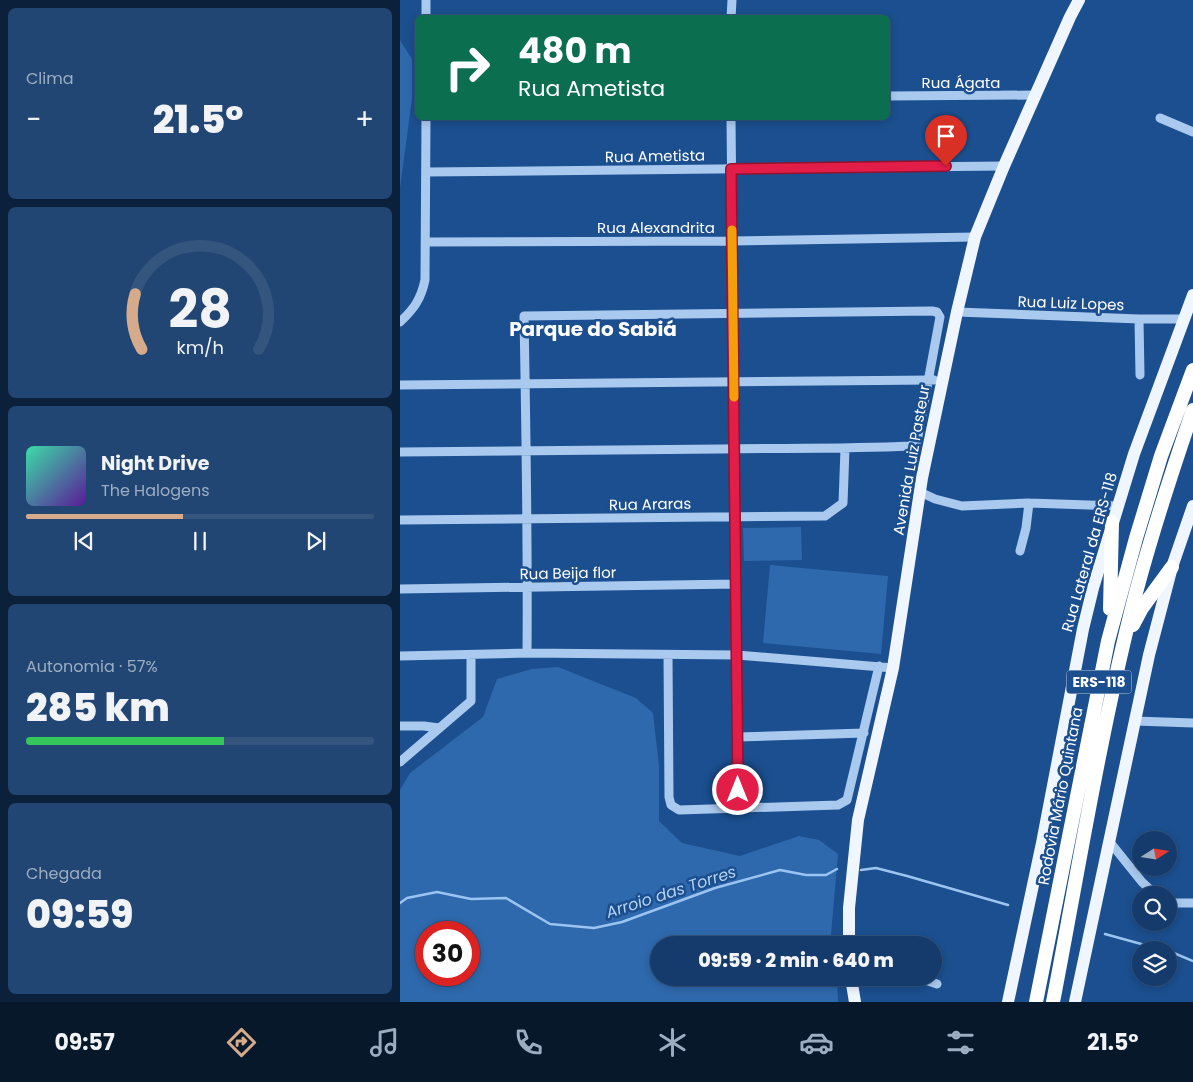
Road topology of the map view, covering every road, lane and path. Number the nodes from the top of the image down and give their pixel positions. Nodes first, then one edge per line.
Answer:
1 (426, 0) edge
2 (732, 0) edge
3 (1079, 0) edge
4 (426, 15) edge
5 (731, 15) edge
6 (1036, 95) junction
7 (890, 96) edge
8 (1160, 118) dead end
9 (426, 120) edge
10 (732, 120) edge
11 (1193, 132) edge
12 (1004, 166) junction
13 (731, 169) junction
14 (426, 172) junction
15 (975, 238) junction
16 (732, 241) junction
17 (426, 242) junction
18 (1193, 296) edge
19 (957, 312) junction
20 (733, 314) junction
21 (1140, 319) junction
22 (1184, 319) junction
23 (400, 322) edge
24 (1193, 370) edge
25 (1140, 375) dead end
26 (928, 380) junction
27 (734, 381) junction
28 (942, 381) junction
29 (525, 383) junction
30 (400, 385) edge
31 (1193, 410) edge
32 (734, 449) junction
33 (845, 449) junction
34 (526, 451) junction
35 (400, 452) edge
36 (920, 492) junction
37 (1029, 503) junction
38 (1118, 506) junction
39 (1193, 506) edge
40 (734, 517) junction
41 (528, 519) junction
42 (400, 520) edge
43 (1112, 522) junction
44 (1020, 551) dead end
45 (1172, 568) junction
46 (736, 584) junction
47 (528, 588) junction
48 (400, 589) edge
49 (1108, 641) junction
50 (1123, 644) junction
51 (527, 653) junction
52 (668, 655) junction
53 (737, 655) junction
54 (400, 656) edge
55 (471, 656) junction
56 (879, 666) junction
57 (893, 668) junction
58 (1135, 721) junction
59 (1193, 723) edge
60 (400, 726) edge
61 (440, 728) junction
62 (864, 733) junction
63 (738, 737) junction
64 (400, 762) edge
65 (738, 808) junction
66 (1109, 841) junction
67 (1146, 886) edge
68 (1177, 903) edge
69 (1193, 904) edge
70 (849, 936) edge
71 (852, 986) edge
72 (854, 1002) edge
73 (1008, 1002) edge
74 (1036, 1002) edge
75 (1053, 1002) edge
76 (1075, 1002) edge

1 - 4 street
2 - 5 street
3 - 6 main road, Avenida Luiz Pasteur
6 - 7 street, Rua Ágata
6 - 12 main road, Avenida Luiz Pasteur
8 - 11 street
9 - 14 street
10 - 13 street
12 - 13 street, Rua Ametista
12 - 15 main road, Avenida Luiz Pasteur
13 - 14 street, Rua Ametista
13 - 16 street
14 - 17 street
15 - 16 street, Rua Alexandrita
15 - 19 main road, Avenida Luiz Pasteur
16 - 17 street, Rua Alexandrita
16 - 20 street
17 - 23 street
18 - 22 main road, Rua Lateral da ERS-118
19 - 21 street, Rua Luiz Lopes
19 - 28 main road, Avenida Luiz Pasteur
20 - 26 street
20 - 27 street
20 - 29 street
21 - 22 street, Rua Luiz Lopes
21 - 25 street
22 - 38 main road, Rua Lateral da ERS-118
24 - 49 highway, Rodovia Mário Quintana / ERS-118
26 - 27 street
26 - 28 street
26 - 33 street
27 - 29 street
27 - 32 street
28 - 36 main road, Avenida Luiz Pasteur
29 - 30 street
29 - 34 street
31 - 50 highway, Rodovia Mário Quintana / ERS-118
32 - 33 street
32 - 34 street
32 - 40 street
33 - 40 street, Rua Araras
34 - 35 street
34 - 41 street
36 - 37 street
36 - 57 main road, Avenida Luiz Pasteur
37 - 38 street
37 - 44 street
38 - 43 main road, Rua Lateral da ERS-118
39 - 45 main road
40 - 41 street, Rua Araras
40 - 46 street
41 - 42 street, Rua Araras
41 - 47 street
43 - 49 highway
43 - 73 main road, Rua Lateral da ERS-118
45 - 50 highway
45 - 58 main road
46 - 47 street, Rua Beija flor
46 - 53 street
47 - 48 street, Rua Beija flor
47 - 51 street
49 - 74 highway, Rodovia Mário Quintana / ERS-118
50 - 75 highway, Rodovia Mário Quintana / ERS-118
51 - 52 street
51 - 55 street
52 - 53 street
52 - 65 street
53 - 56 street
53 - 63 street
54 - 55 street
55 - 61 street
56 - 57 street
56 - 62 street
57 - 70 main road, Avenida Luiz Pasteur
58 - 59 street
58 - 66 main road
60 - 61 street
61 - 64 street
62 - 63 street
62 - 65 street
63 - 65 street
66 - 67 street
66 - 76 main road
68 - 69 street
71 - 72 main road

